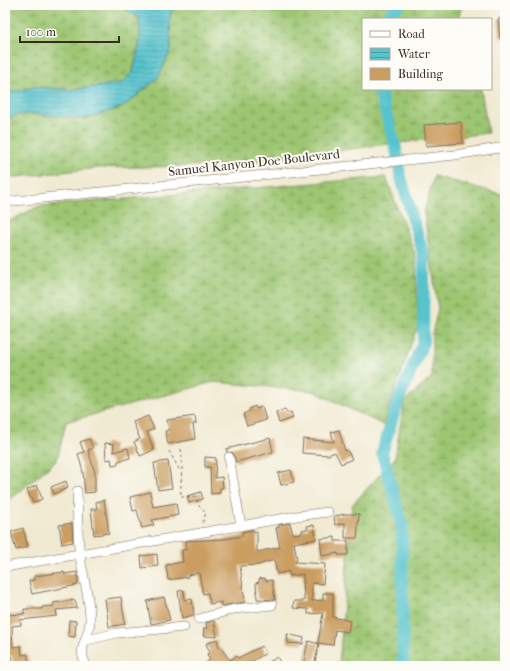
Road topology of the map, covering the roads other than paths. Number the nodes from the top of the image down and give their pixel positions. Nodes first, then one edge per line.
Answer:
1 (505, 147) edge
2 (5, 202) edge
3 (228, 457) dead end
4 (77, 492) dead end
5 (328, 512) dead end
6 (240, 526) junction
7 (80, 554) junction
8 (5, 567) edge
9 (272, 605) dead end
10 (199, 619) dead end
11 (184, 627) dead end
12 (86, 640) junction
13 (87, 666) edge

1 - 2 street, Samuel Kanyon Doe Boulevard
3 - 6 street
4 - 7 street
5 - 6 street
6 - 7 street
7 - 8 street
7 - 12 street
9 - 10 street
11 - 12 street
12 - 13 street

